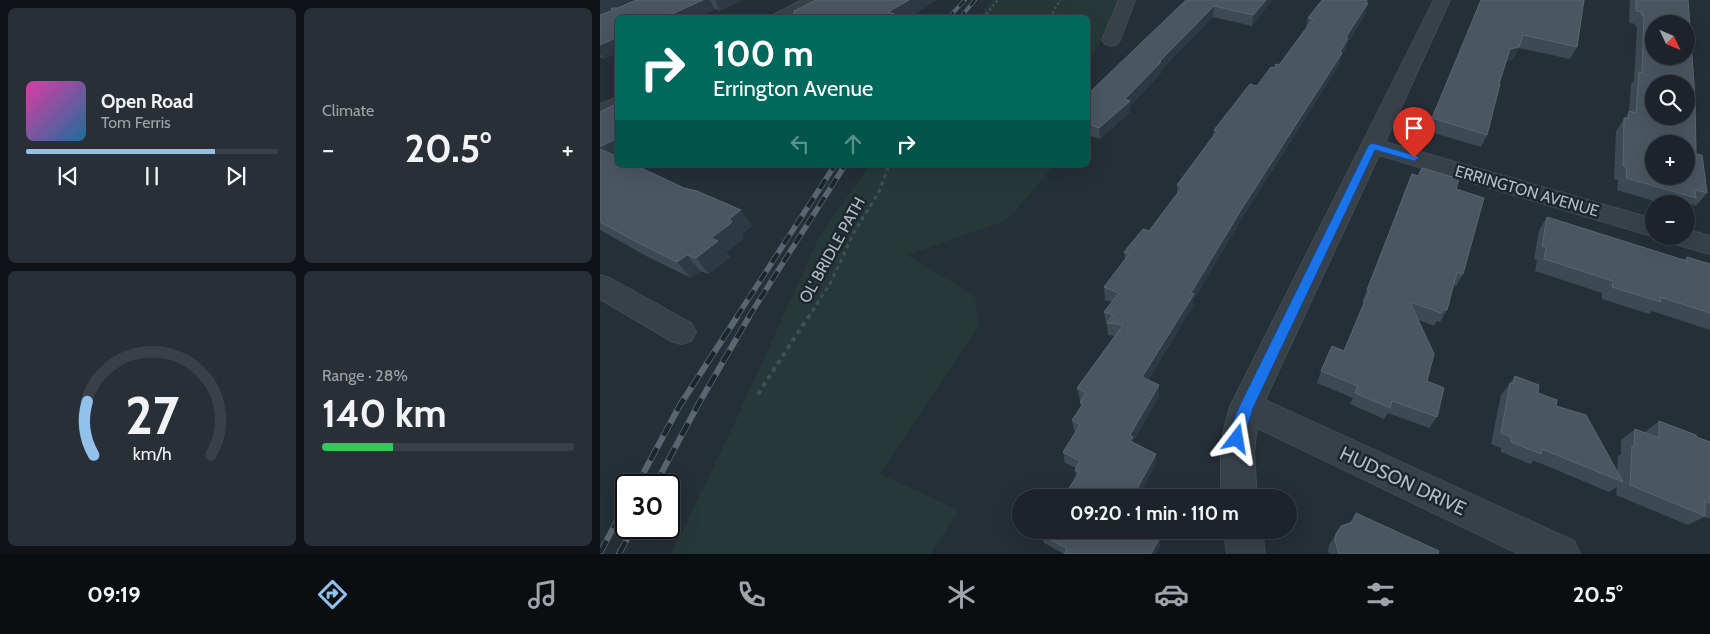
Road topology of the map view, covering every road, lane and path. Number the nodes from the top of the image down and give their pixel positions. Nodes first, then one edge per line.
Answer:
1 (815, 0) edge
2 (1002, 0) edge
3 (1060, 0) edge
4 (1127, 0) edge
5 (1442, 0) edge
6 (998, 1) edge
7 (787, 15) edge
8 (986, 15) edge
9 (1052, 15) edge
10 (1111, 40) dead end
11 (615, 104) edge
12 (600, 112) edge
13 (1372, 146) junction
14 (888, 167) edge
15 (1645, 225) edge
16 (1695, 240) edge
17 (1710, 245) edge
18 (600, 286) edge
19 (681, 332) dead end
20 (758, 394) dead end
21 (1246, 407) junction
22 (1238, 489) edge
23 (1244, 539) edge
24 (1246, 554) edge
25 (1561, 554) edge

1 - 7 street
2 - 6 path
3 - 9 path
4 - 10 street
5 - 13 street
6 - 8 path
11 - 12 street
13 - 15 street, ERRINGTON AVENUE
13 - 21 street
14 - 20 path, OL' BRIDLE PATH
16 - 17 street
18 - 19 street
21 - 22 street
21 - 25 street, HUDSON DRIVE
23 - 24 street

